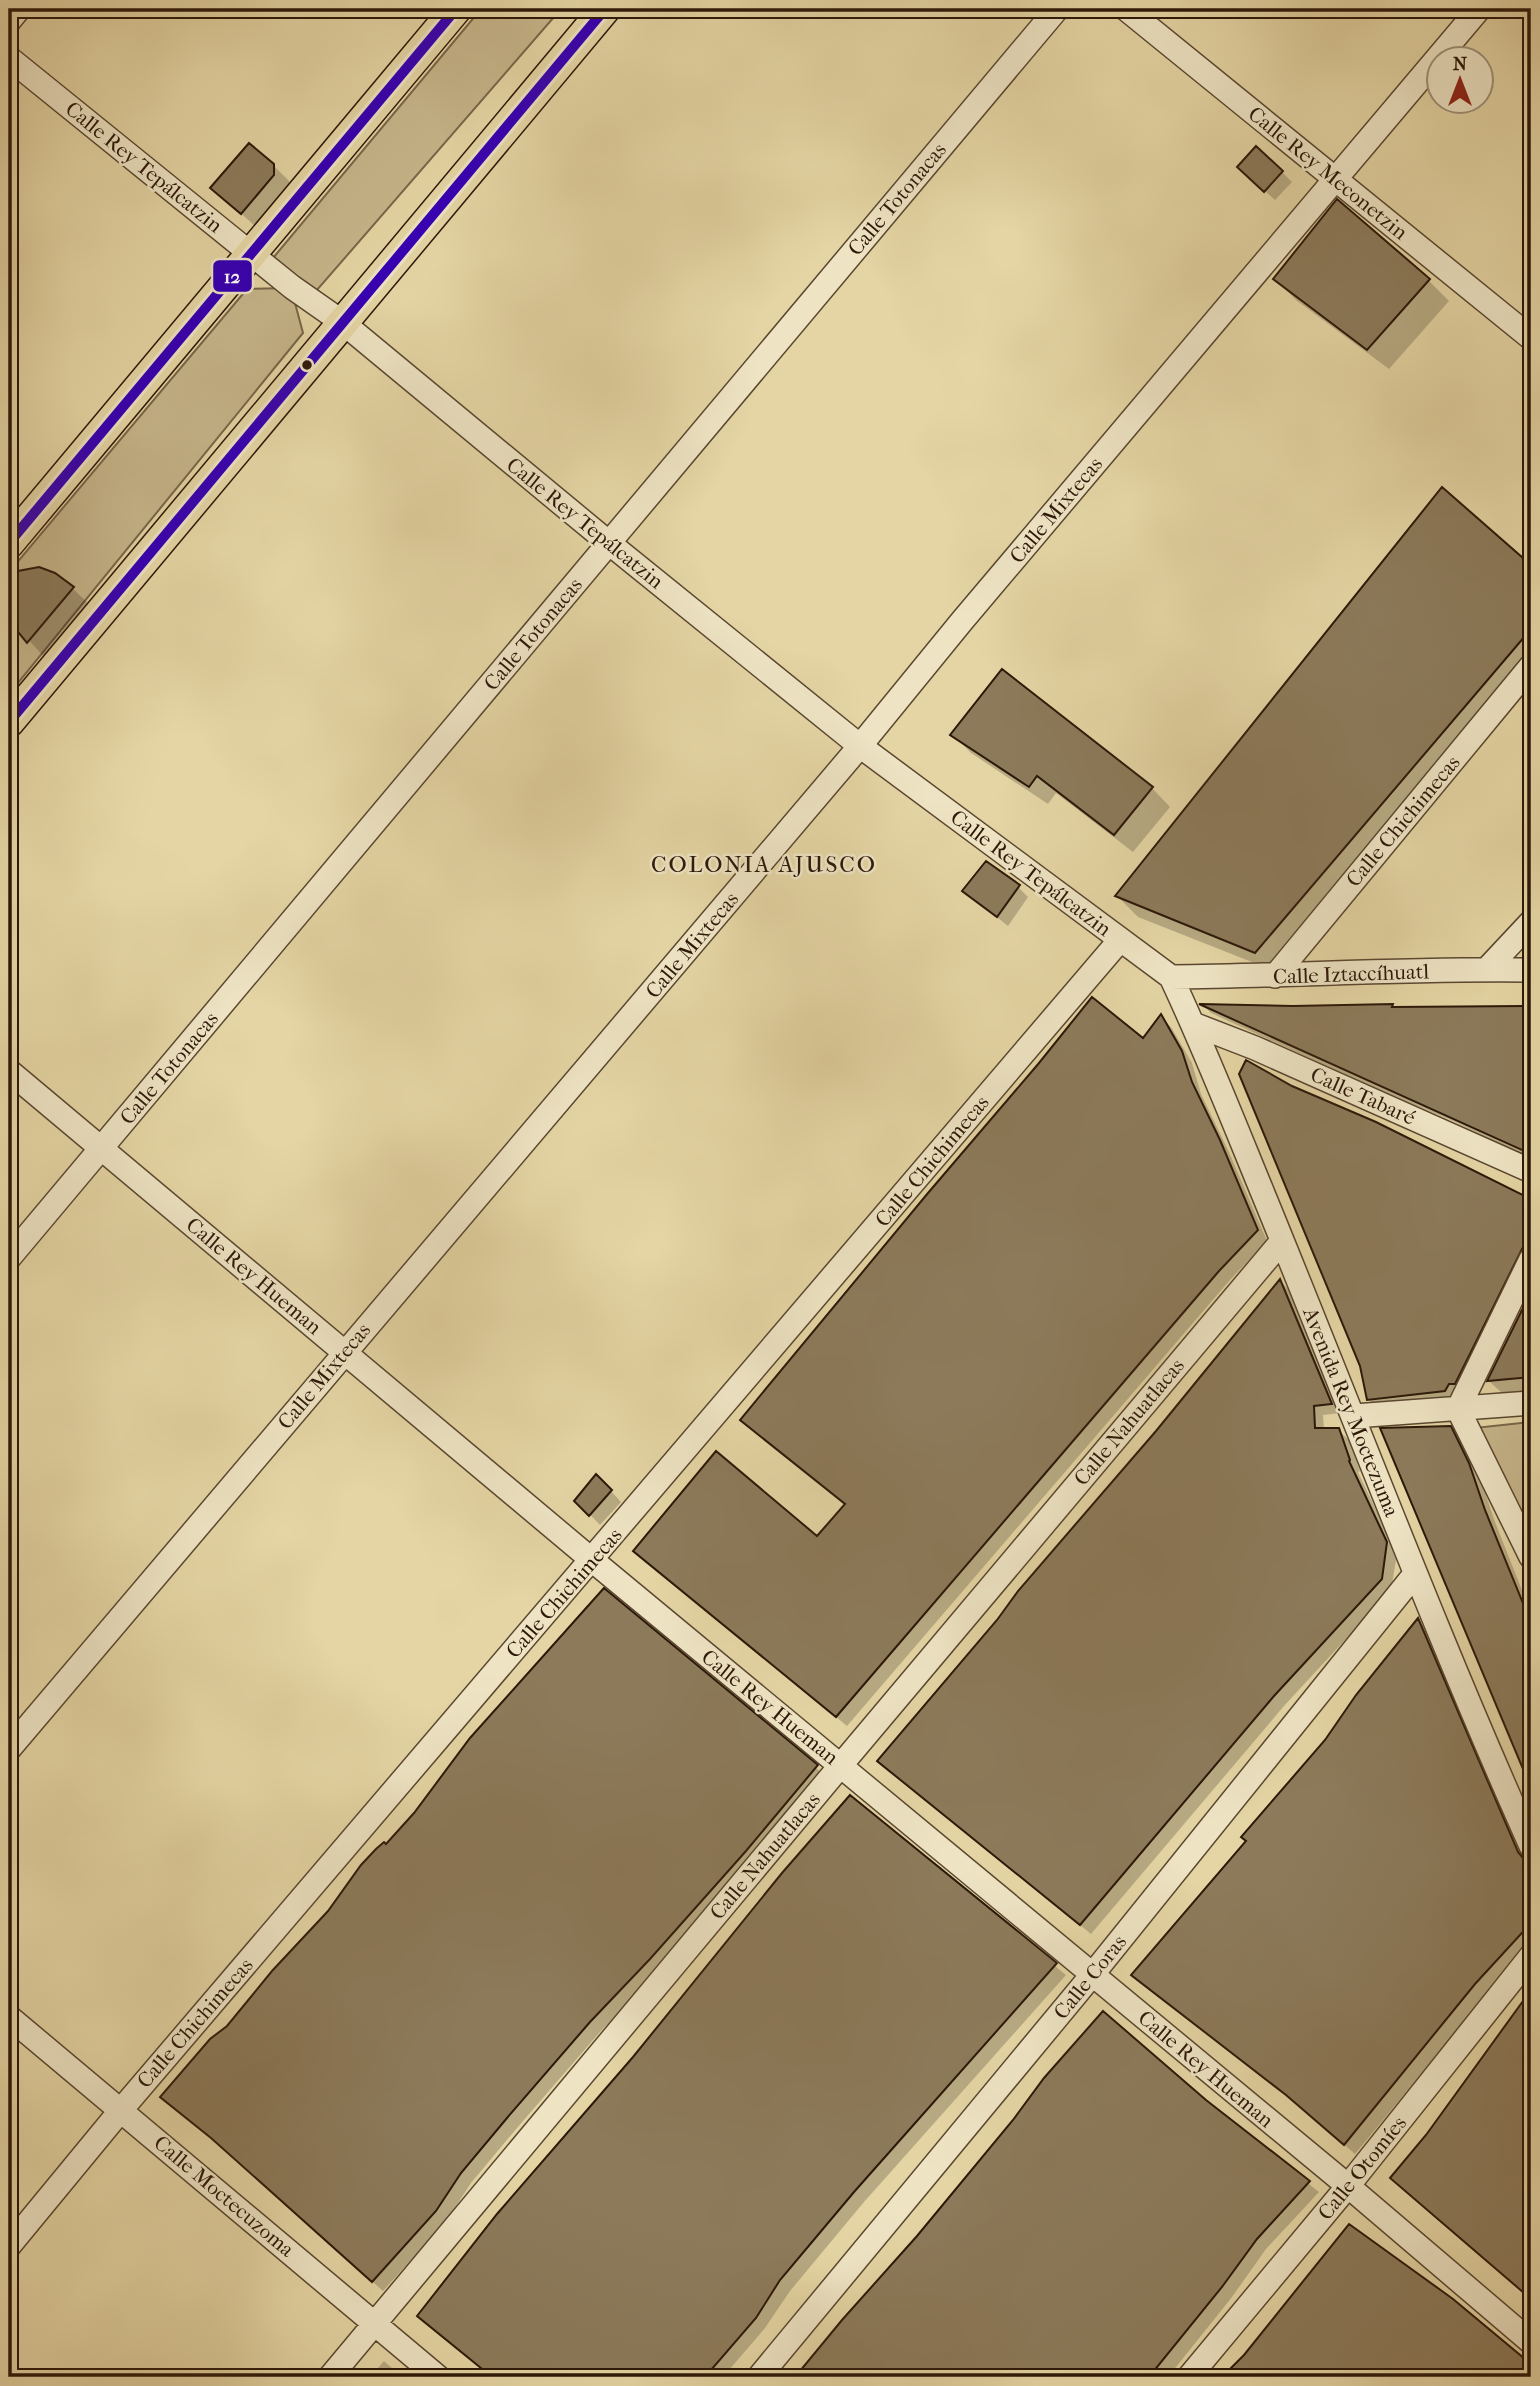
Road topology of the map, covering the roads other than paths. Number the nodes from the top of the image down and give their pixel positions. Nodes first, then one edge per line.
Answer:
1 (19, 9) edge
2 (456, 9) edge
3 (605, 9) edge
4 (1057, 9) edge
5 (1126, 9) edge
6 (1479, 9) edge
7 (9, 21) edge
8 (9, 58) edge
9 (1334, 178) junction
10 (252, 253) junction
11 (342, 322) junction
12 (1531, 338) edge
13 (9, 543) edge
14 (609, 543) junction
15 (1531, 666) edge
16 (9, 722) edge
17 (860, 746) junction
18 (1531, 922) edge
19 (1120, 940) junction
20 (1487, 970) junction
21 (1531, 970) edge
22 (1275, 976) junction
23 (1171, 977) junction
24 (1193, 1024) junction
25 (9, 1071) edge
26 (102, 1148) junction
27 (1531, 1171) edge
28 (1283, 1241) junction
29 (9, 1258) edge
30 (1531, 1259) edge
31 (345, 1352) junction
32 (1531, 1403) edge
33 (1458, 1409) junction
34 (1354, 1416) junction
35 (1531, 1557) edge
36 (592, 1560) junction
37 (1415, 1574) junction
38 (9, 1749) edge
39 (841, 1765) junction
40 (1529, 1838) edge
41 (1531, 1956) edge
42 (1092, 1975) junction
43 (9, 2017) edge
44 (121, 2110) junction
45 (1348, 2186) junction
46 (9, 2246) edge
47 (376, 2324) junction
48 (1531, 2342) edge
49 (330, 2377) edge
50 (438, 2377) edge
51 (760, 2377) edge
52 (1189, 2377) edge

1 - 7 street
2 - 10 main road
3 - 11 main road
4 - 14 street, Calle Totonacas
5 - 9 street, Calle Rey Meconetzin
6 - 9 street, Calle Mixtecas
8 - 10 street, Calle Rey Tepálcatzin
9 - 12 street, Calle Rey Meconetzin
9 - 17 street, Calle Mixtecas
10 - 11 street, Calle Rey Tepálcatzin
10 - 13 main road
11 - 14 street, Calle Rey Tepálcatzin
11 - 16 main road
14 - 17 street, Calle Rey Tepálcatzin
14 - 26 street, Calle Totonacas
15 - 22 street, Calle Chichimecas
17 - 19 street, Calle Rey Tepálcatzin
17 - 31 street, Calle Mixtecas
18 - 20 street
19 - 23 street, Calle Rey Tepálcatzin
19 - 36 street, Calle Chichimecas
20 - 21 street, Calle Iztaccíhuatl
20 - 22 street, Calle Iztaccíhuatl
22 - 23 street, Calle Iztaccíhuatl
23 - 24 street, Avenida Rey Moctezuma
24 - 27 street, Calle Tabaré
24 - 28 street, Avenida Rey Moctezuma
25 - 26 street, Calle Rey Hueman
26 - 29 street, Calle Totonacas
26 - 31 street, Calle Rey Hueman
28 - 34 street, Avenida Rey Moctezuma
28 - 39 street, Calle Nahuatlacas
30 - 33 street
31 - 36 street, Calle Rey Hueman
31 - 38 street, Calle Mixtecas
32 - 33 street
33 - 34 street
33 - 35 street
34 - 37 street, Avenida Rey Moctezuma
36 - 39 street, Calle Rey Hueman
36 - 44 street, Calle Chichimecas
37 - 40 street, Avenida Rey Moctezuma
37 - 42 street, Calle Coras
39 - 42 street, Calle Rey Hueman
39 - 47 street, Calle Nahuatlacas
41 - 45 street, Calle Otomíes
42 - 45 street, Calle Rey Hueman
42 - 51 street, Calle Coras
43 - 44 street, Calle Moctecuzoma
44 - 46 street, Calle Chichimecas
44 - 47 street, Calle Moctecuzoma
45 - 48 street, Calle Rey Hueman
45 - 52 street, Calle Otomíes
47 - 49 street, Calle Nahuatlacas
47 - 50 street, Calle Moctecuzoma

